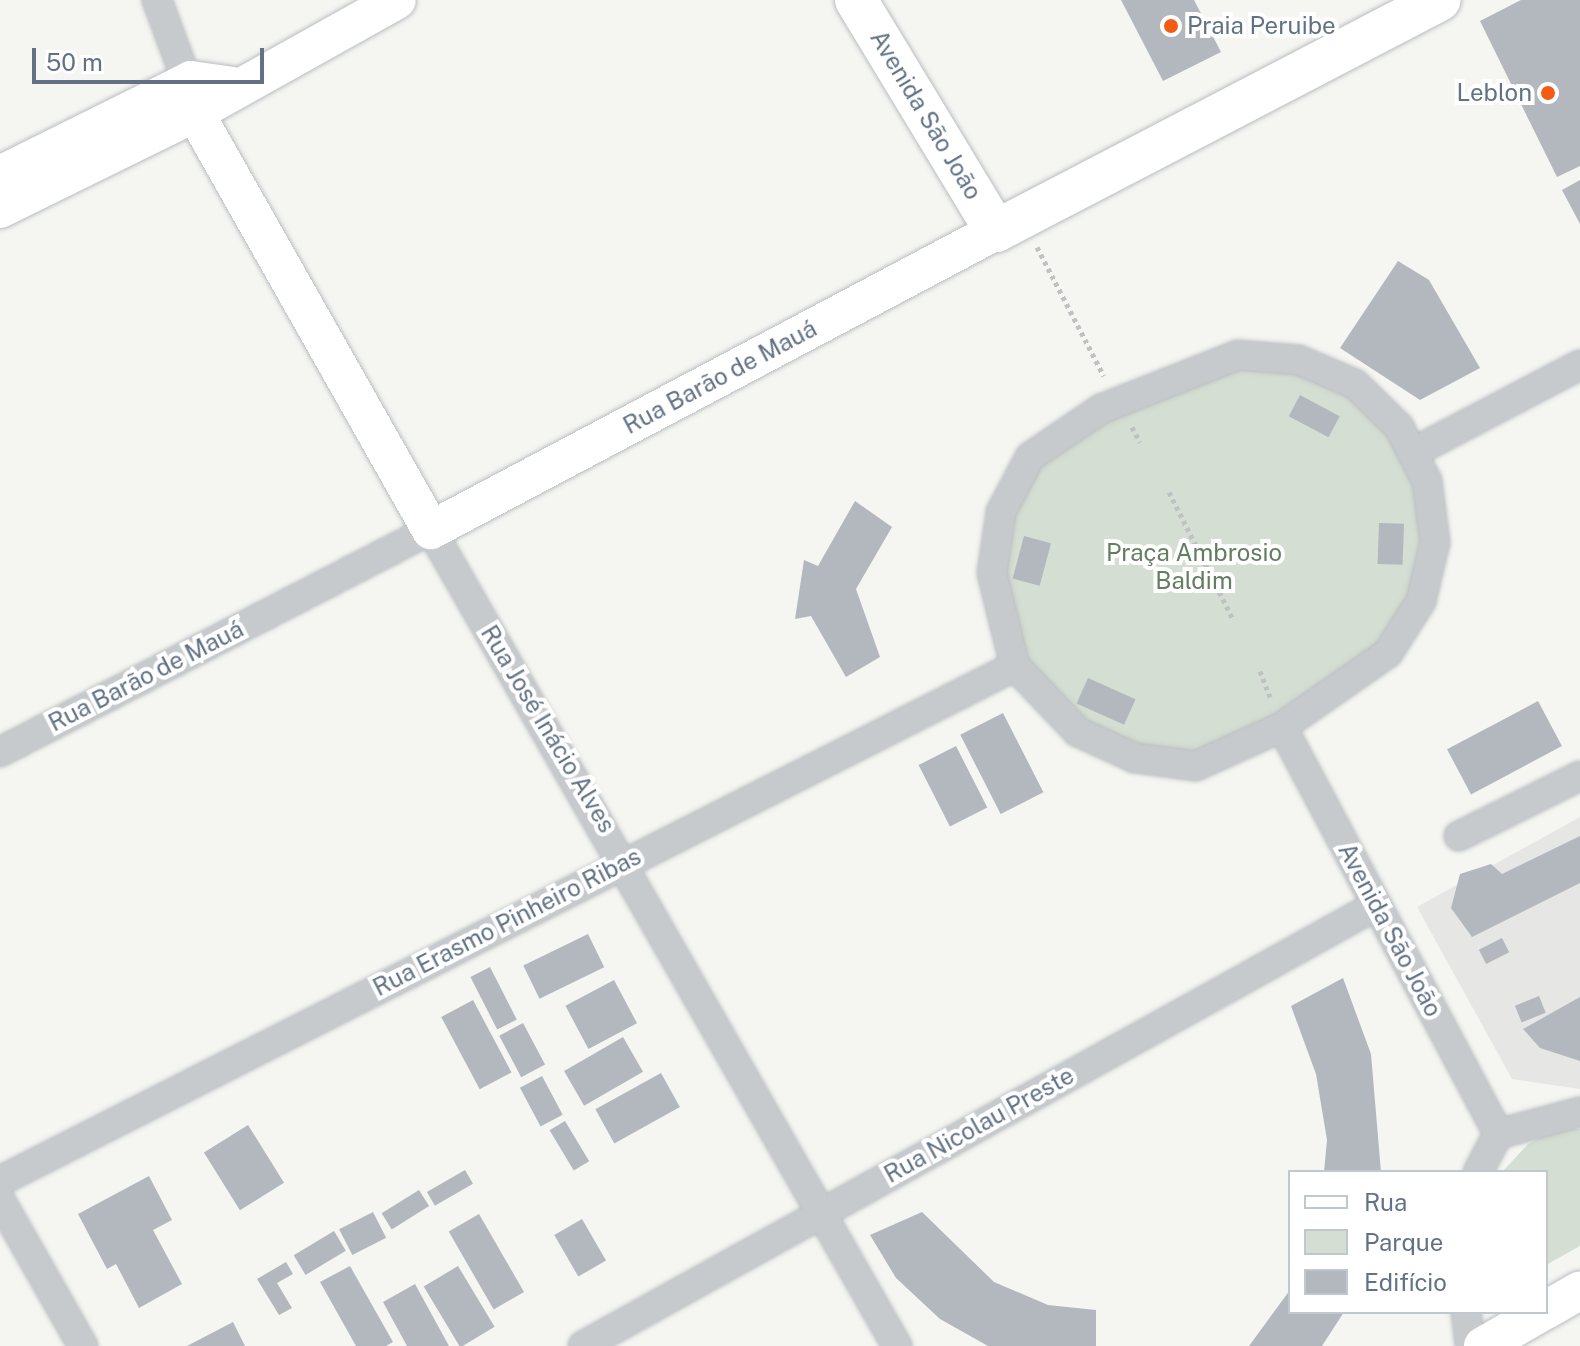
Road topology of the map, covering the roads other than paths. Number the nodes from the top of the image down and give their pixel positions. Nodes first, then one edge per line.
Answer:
1 (157, 0) edge
2 (397, 0) edge
3 (856, 0) edge
4 (1439, 0) edge
5 (193, 96) junction
6 (0, 175) edge
7 (0, 209) edge
8 (1009, 224) junction
9 (1580, 365) edge
10 (1416, 451) junction
11 (431, 530) junction
12 (1015, 666) junction
13 (1282, 727) junction
14 (0, 752) edge
15 (1580, 776) edge
16 (1459, 836) dead end
17 (626, 861) junction
18 (1377, 905) junction
19 (1580, 1112) edge
20 (1498, 1134) junction
21 (1479, 1170) edge
22 (0, 1181) edge
23 (0, 1200) edge
24 (823, 1212) junction
25 (1580, 1290) edge
26 (1548, 1309) edge
27 (1466, 1314) edge
28 (1539, 1314) edge
29 (83, 1346) edge
30 (583, 1346) edge
31 (897, 1346) edge
32 (1470, 1346) edge
33 (1483, 1346) edge

1 - 5 street
2 - 5 main road
3 - 8 main road, Avenida São João
4 - 8 main road, Rua Barão de Mauá
5 - 6 main road
5 - 7 main road
5 - 11 main road, Rua José Inácio Alves
8 - 11 main road, Rua Barão de Mauá
9 - 10 street
10 - 12 street
10 - 13 street
11 - 14 street, Rua Barão de Mauá
11 - 17 street, Rua José Inácio Alves
12 - 13 street
12 - 17 street, Rua Erasmo Pinheiro Ribas
13 - 18 street, Avenida São João
15 - 16 street
17 - 22 street, Rua Erasmo Pinheiro Ribas
17 - 24 street, Rua José Inácio Alves
18 - 20 street, Avenida São João
18 - 24 street, Rua Nicolau Preste
19 - 20 street
20 - 21 street
23 - 29 street
24 - 30 street, Rua Nicolau Preste
24 - 31 street, Rua José Inácio Alves
25 - 26 main road
27 - 32 street
28 - 33 main road

